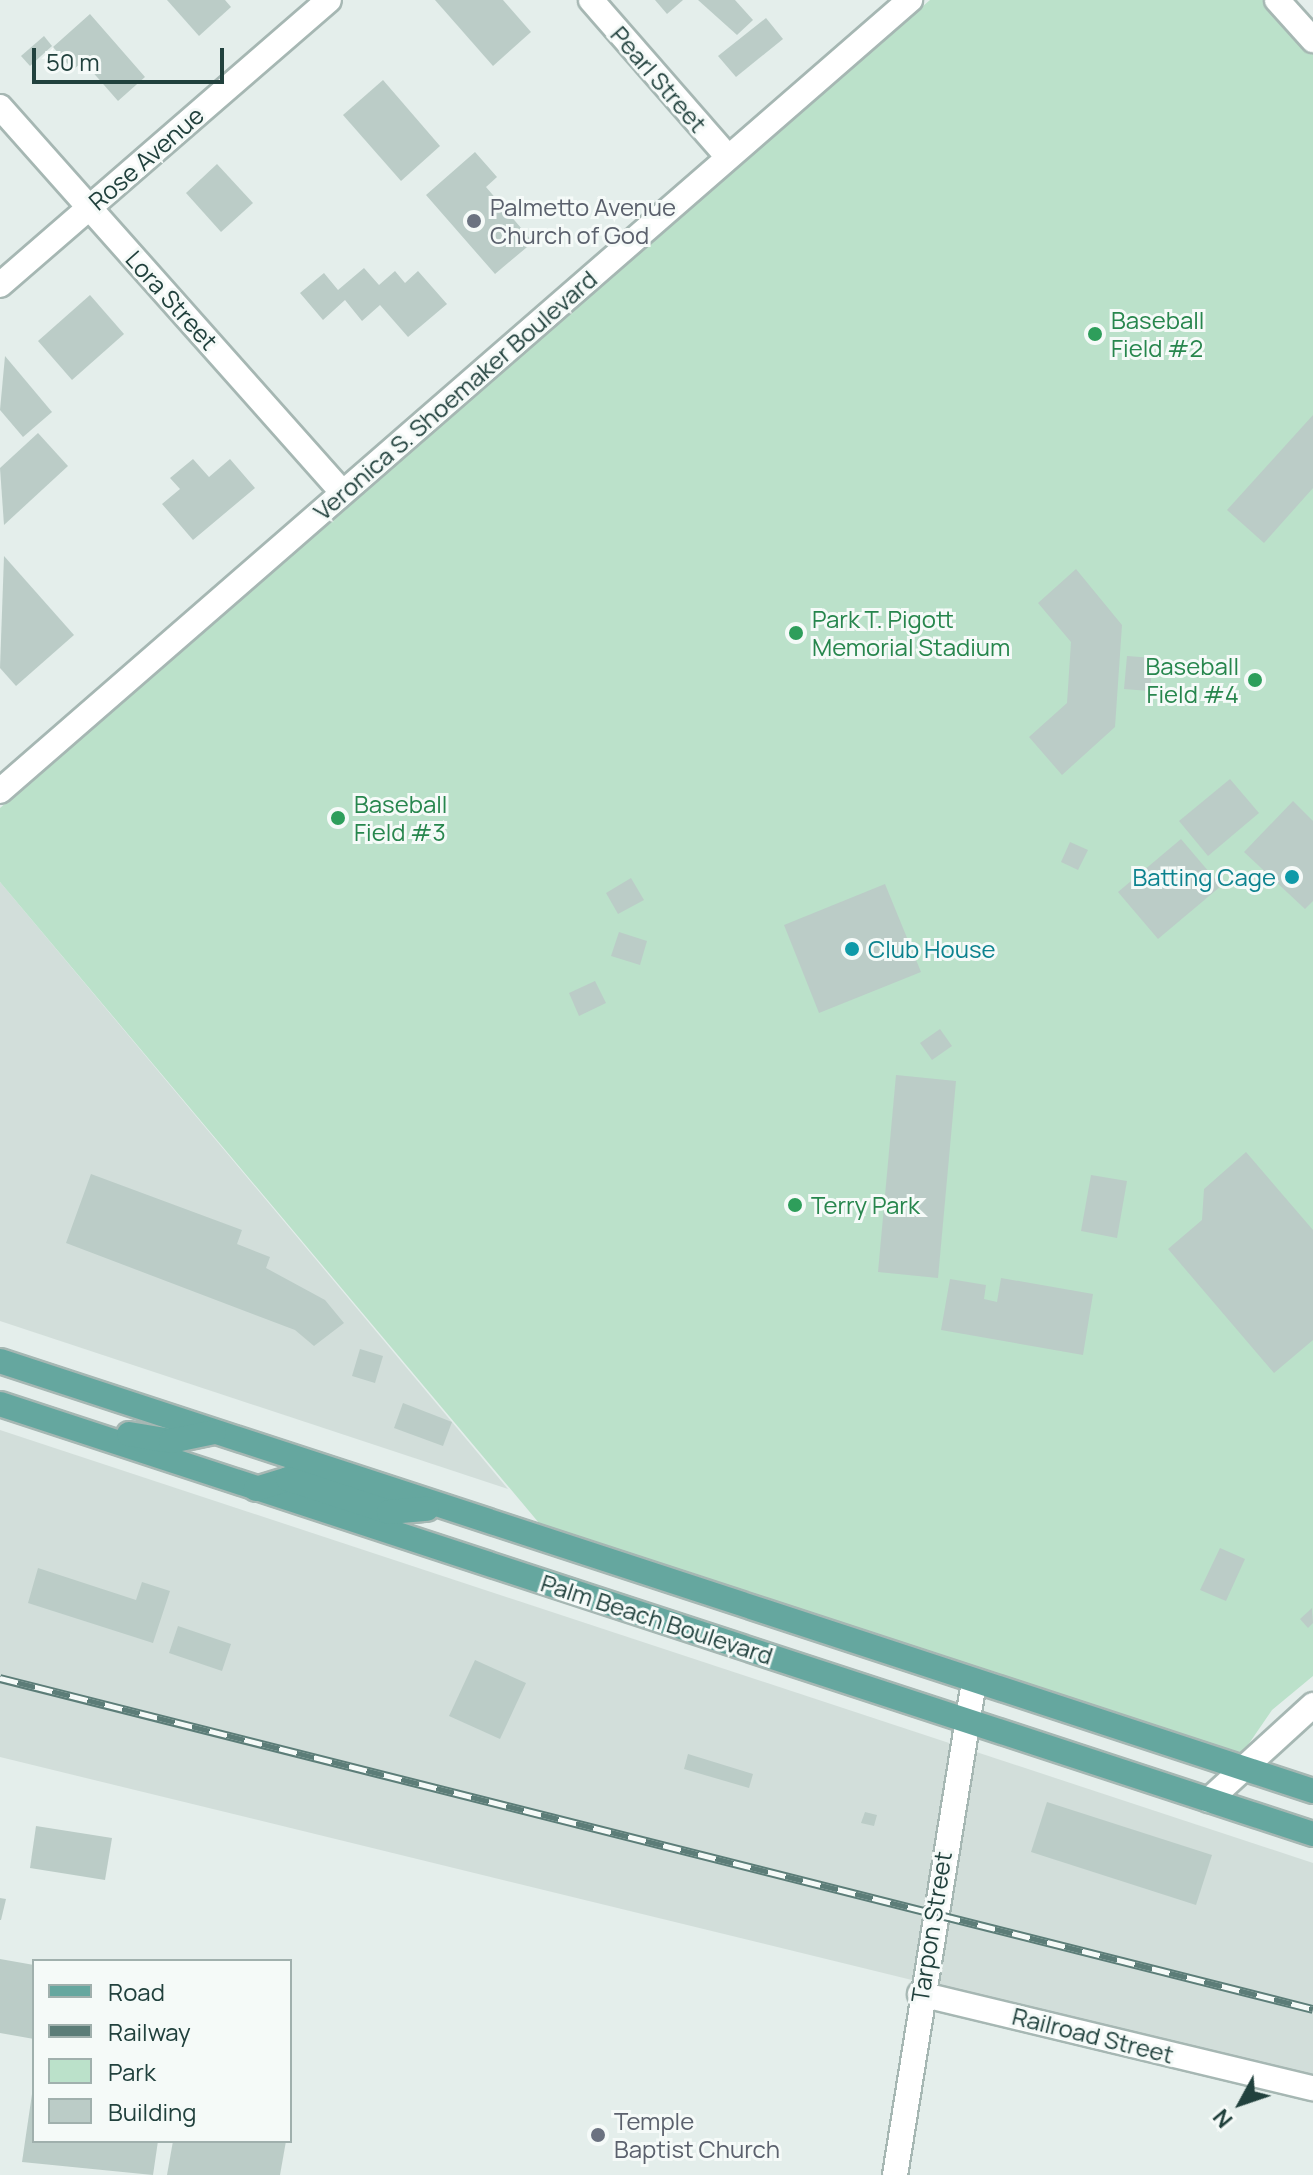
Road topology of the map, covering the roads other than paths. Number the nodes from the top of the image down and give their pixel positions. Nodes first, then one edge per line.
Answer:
1 (329, 0) edge
2 (591, 0) edge
3 (910, 0) edge
4 (1277, 0) edge
5 (1313, 40) edge
6 (0, 107) edge
7 (728, 157) junction
8 (89, 208) junction
9 (0, 285) edge
10 (343, 493) junction
11 (0, 791) edge
12 (0, 1361) edge
13 (0, 1397) edge
14 (0, 1404) edge
15 (214, 1432) junction
16 (256, 1489) junction
17 (439, 1508) junction
18 (974, 1681) junction
19 (1313, 1705) edge
20 (967, 1720) junction
21 (1244, 1769) junction
22 (1313, 1791) edge
23 (1209, 1800) junction
24 (1313, 1834) edge
25 (920, 1994) junction
26 (1313, 2088) edge
27 (895, 2175) edge

1 - 8 street, Rose Avenue
2 - 7 street, Pearl Street
3 - 7 street, Veronica S. Shoemaker Boulevard
4 - 5 street
6 - 8 street, Lora Street
7 - 10 street, Veronica S. Shoemaker Boulevard
8 - 9 street, Rose Avenue
8 - 10 street, Lora Street
10 - 11 street, Veronica S. Shoemaker Boulevard
12 - 15 main road, Palm Beach Boulevard
13 - 15 main road
14 - 16 main road, Palm Beach Boulevard
15 - 17 main road, Palm Beach Boulevard
16 - 17 main road
16 - 20 main road, Palm Beach Boulevard
17 - 18 main road, Palm Beach Boulevard
18 - 20 street, Tarpon Street
18 - 21 main road, Palm Beach Boulevard
19 - 21 street
20 - 23 main road, Palm Beach Boulevard
20 - 25 street, Tarpon Street
21 - 22 main road, Palm Beach Boulevard
21 - 23 street
23 - 24 main road, Palm Beach Boulevard
25 - 26 street, Railroad Street
25 - 27 street, Tarpon Street

